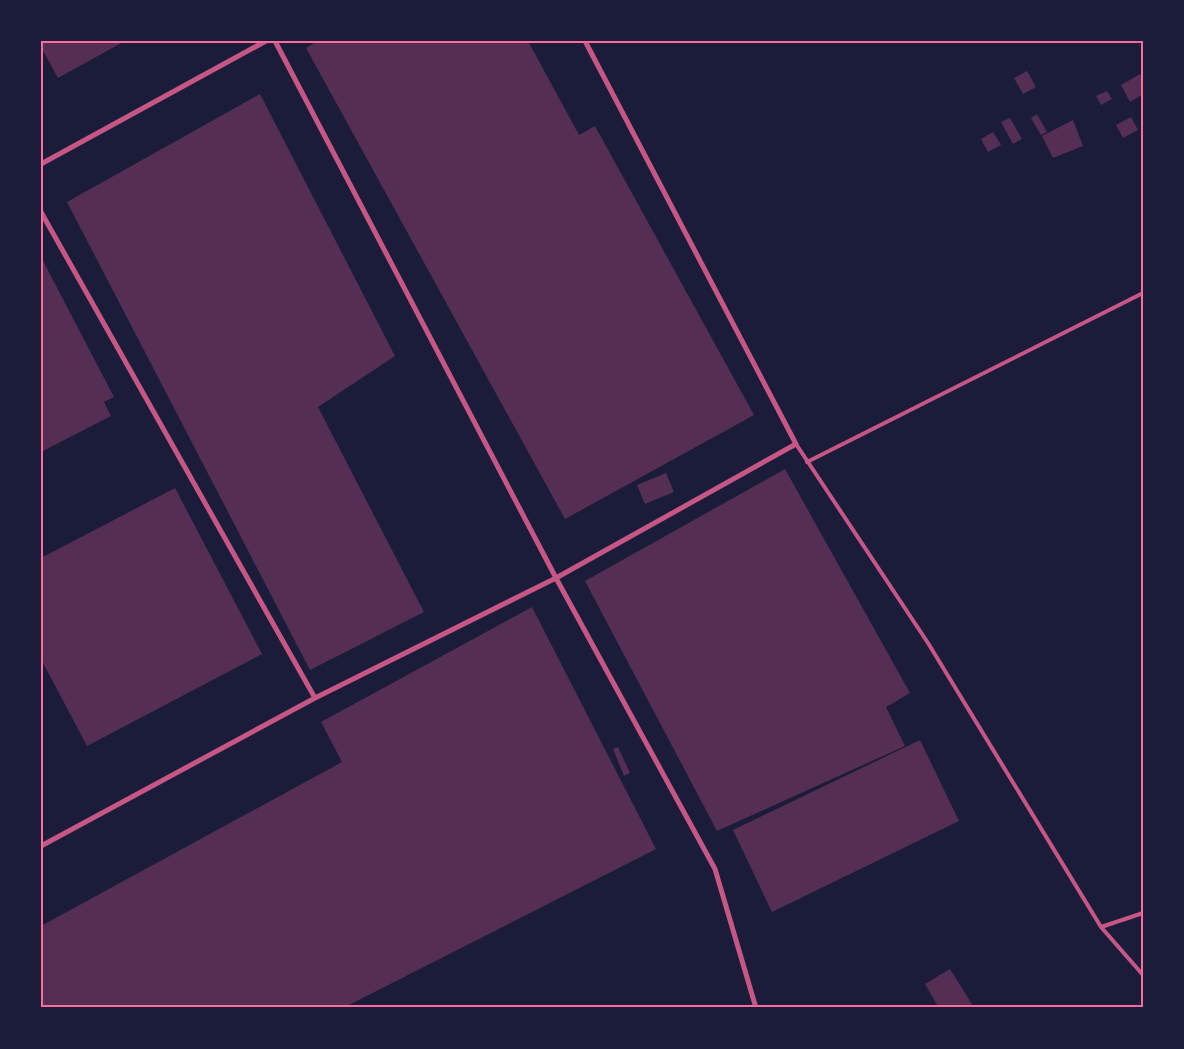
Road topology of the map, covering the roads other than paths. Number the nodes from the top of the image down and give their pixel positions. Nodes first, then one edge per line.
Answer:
1 (266, 41) edge
2 (275, 41) edge
3 (585, 41) edge
4 (41, 164) edge
5 (41, 212) edge
6 (1143, 293) edge
7 (796, 444) junction
8 (807, 462) junction
9 (556, 578) junction
10 (315, 698) junction
11 (41, 846) edge
12 (1143, 913) edge
13 (1101, 927) junction
14 (1143, 975) edge
15 (756, 1008) edge

1 - 4 street
2 - 9 street
3 - 7 street
5 - 10 street
6 - 8 lane
7 - 8 lane
7 - 9 street
8 - 13 lane
9 - 10 street
9 - 15 street
10 - 11 street
12 - 13 lane
13 - 14 lane

